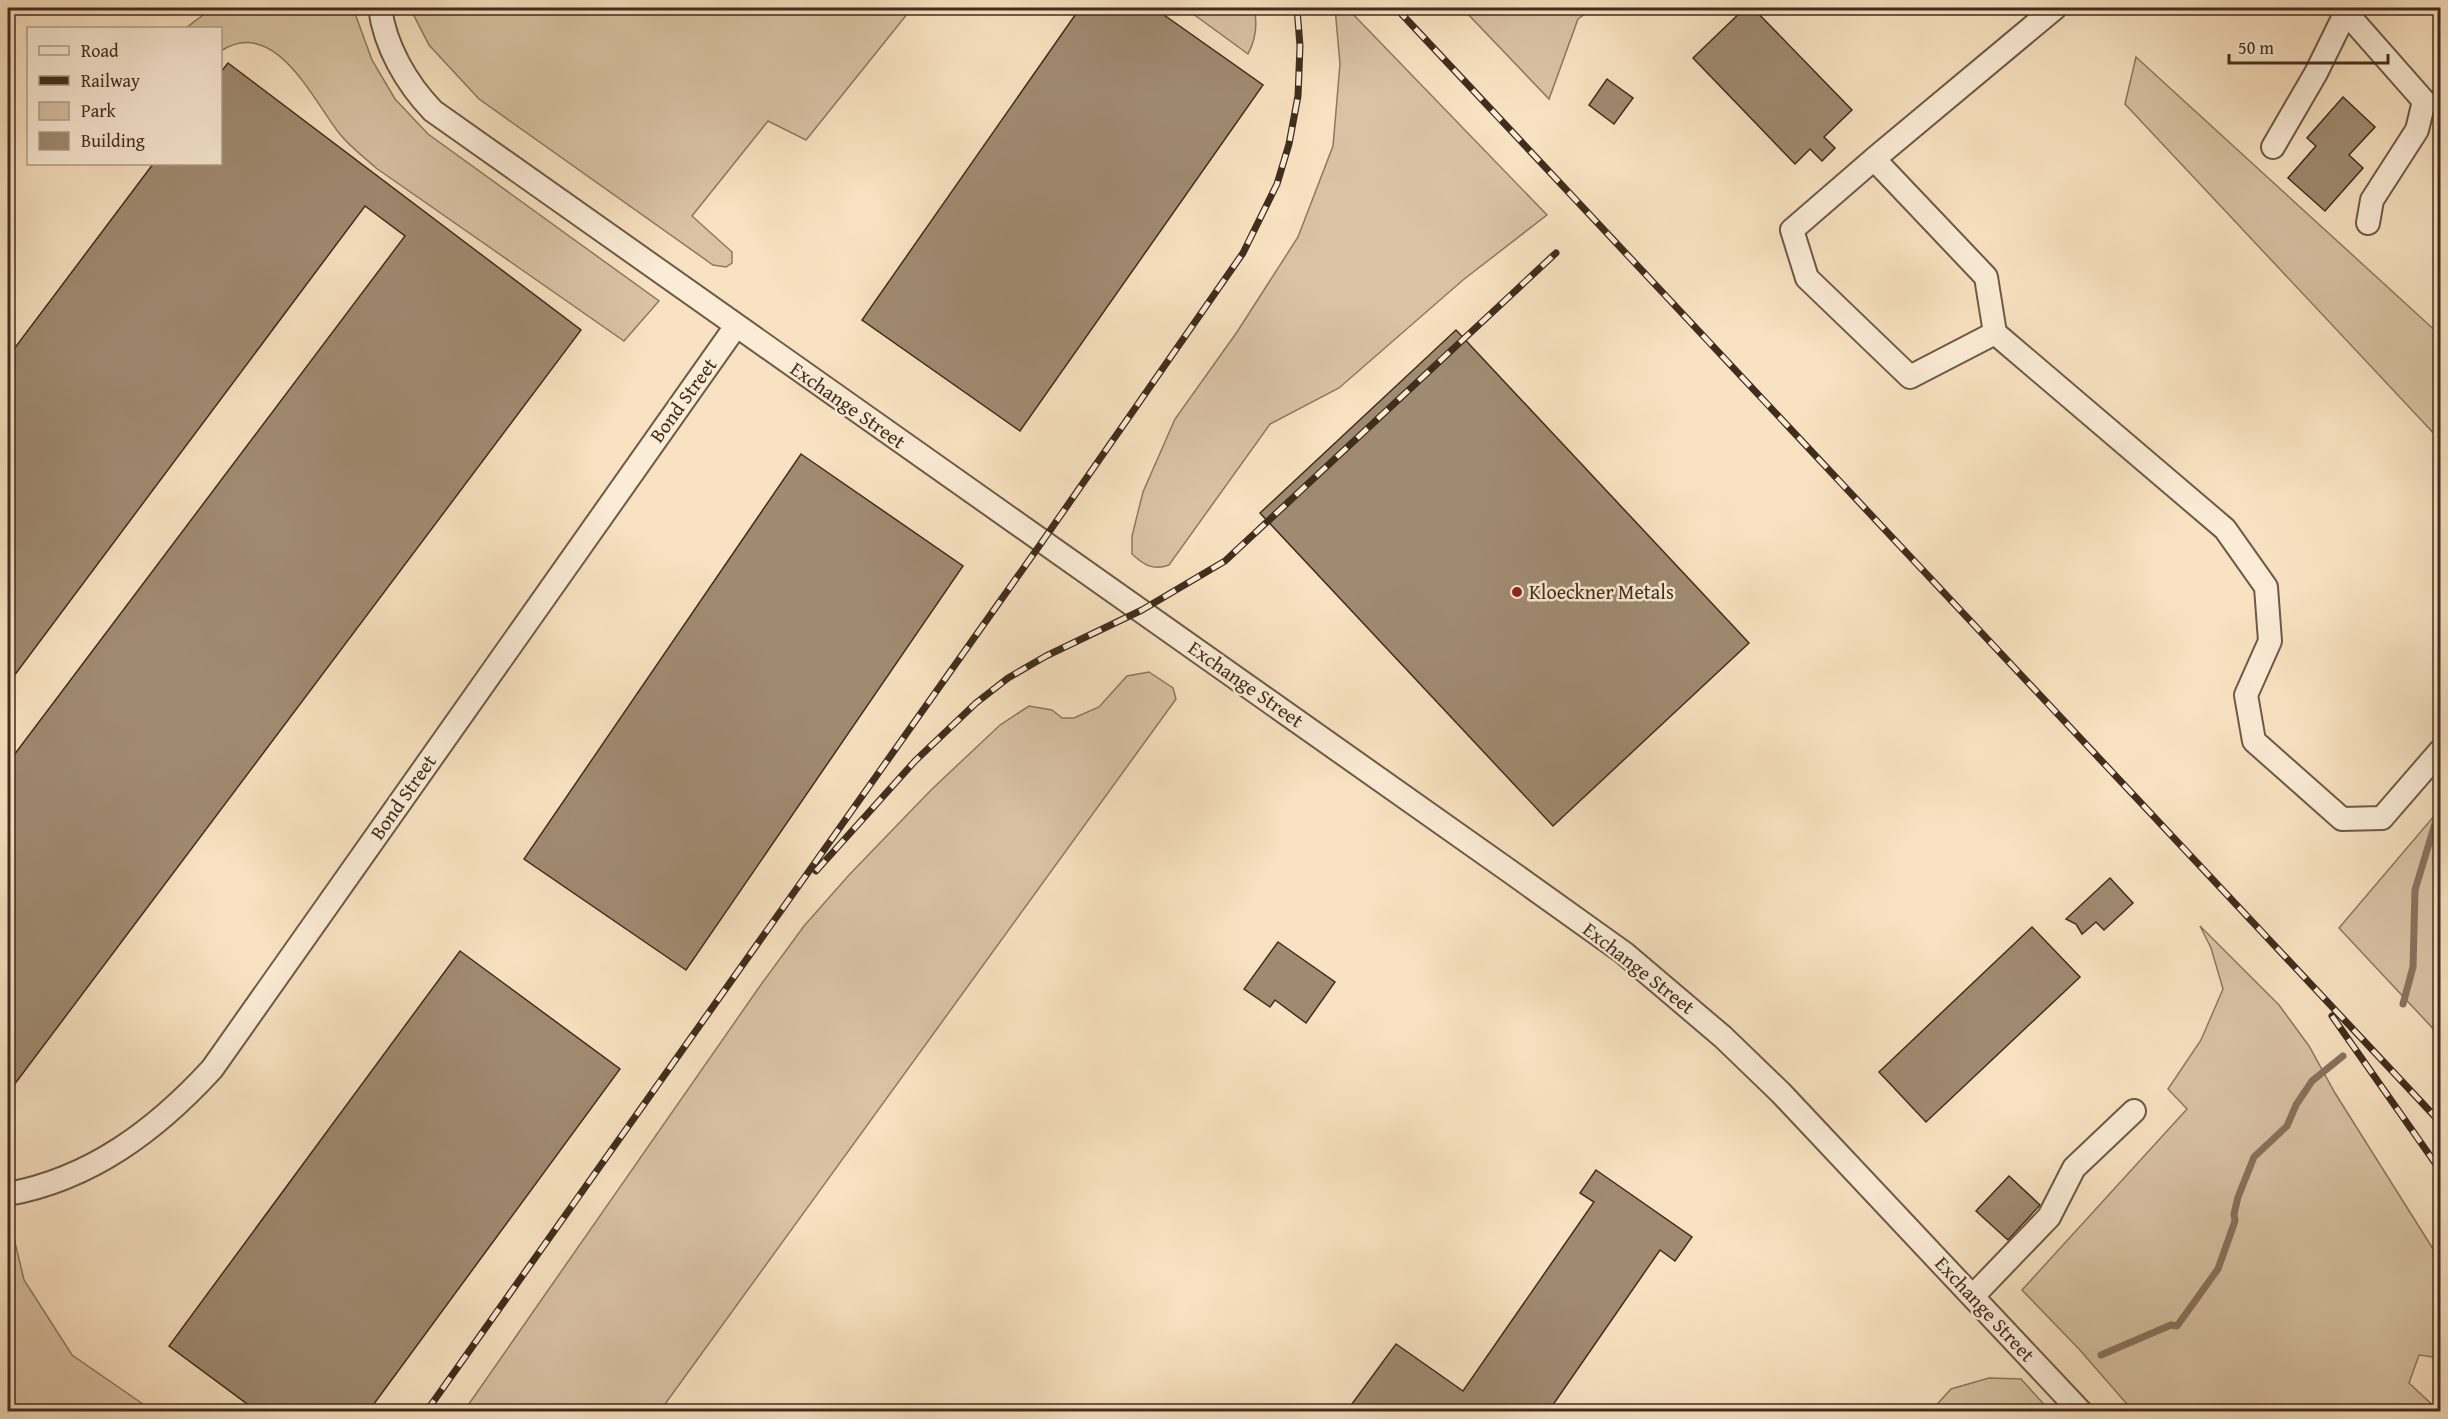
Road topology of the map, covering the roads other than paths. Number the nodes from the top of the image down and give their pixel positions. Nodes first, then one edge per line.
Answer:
1 (380, 8) edge
2 (2055, 8) edge
3 (2344, 10) edge
4 (2432, 108) edge
5 (2273, 147) dead end
6 (1874, 159) junction
7 (2368, 223) dead end
8 (736, 326) junction
9 (1995, 333) junction
10 (2440, 751) edge
11 (2134, 1111) dead end
12 (8, 1194) edge
13 (1973, 1296) junction
14 (2081, 1412) edge

1 - 8 street, Exchange Street
2 - 6 street
3 - 4 street
3 - 5 street
4 - 7 street
6 - 9 street
6 - 9 street
8 - 12 street, Bond Street
8 - 13 street, Exchange Street
9 - 10 street
11 - 13 street
13 - 14 street, Exchange Street

